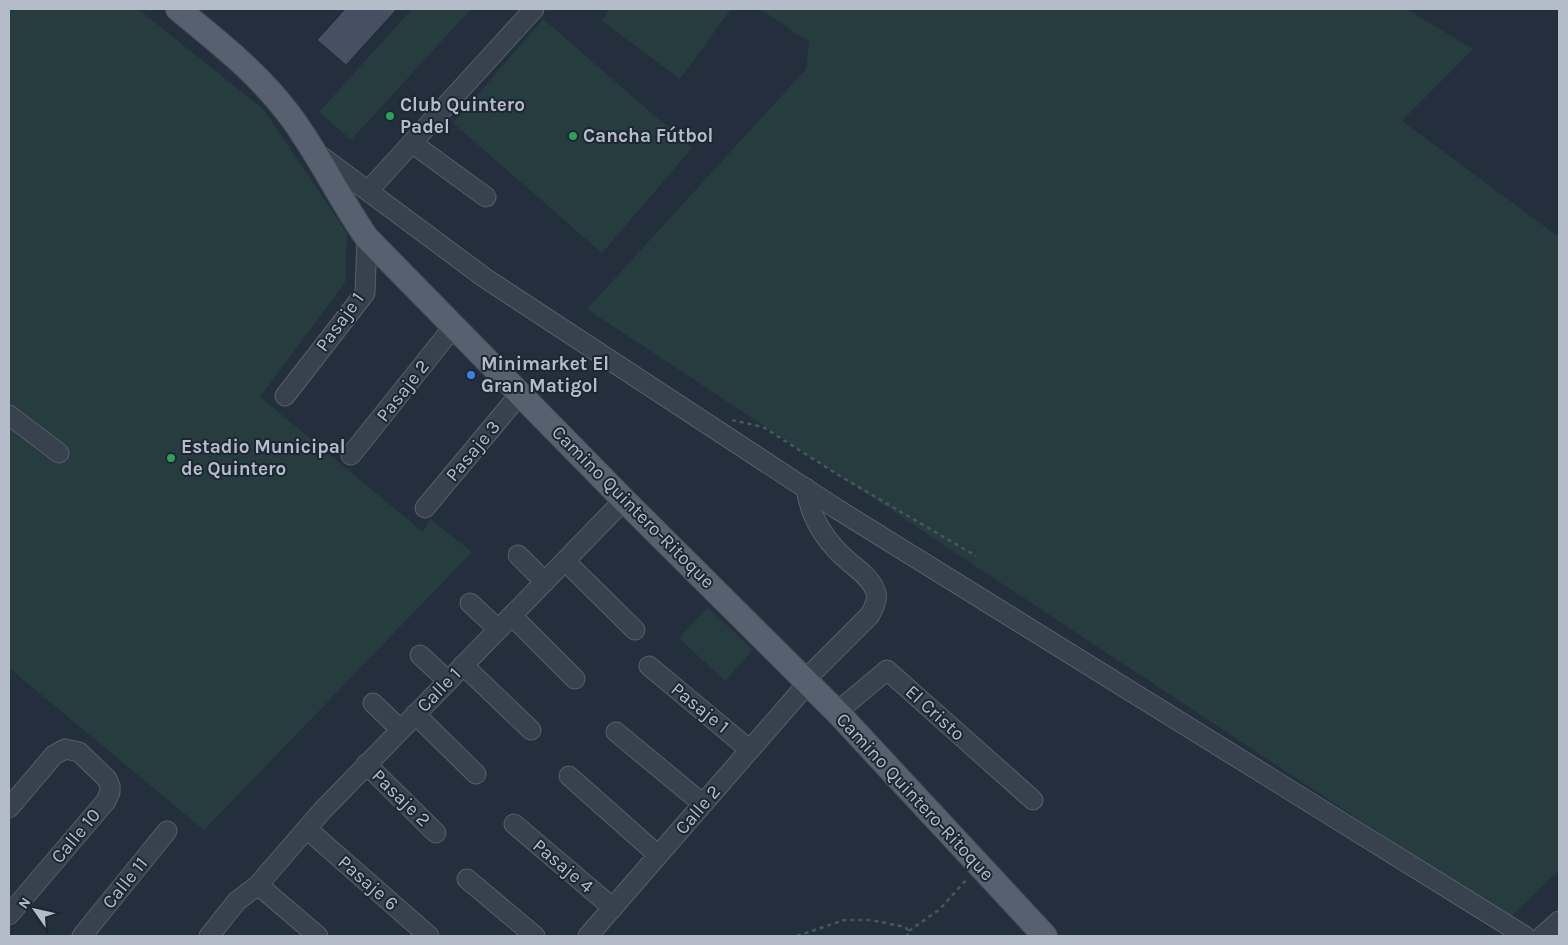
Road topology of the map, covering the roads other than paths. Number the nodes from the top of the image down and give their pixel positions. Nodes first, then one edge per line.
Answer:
1 (160, 9) edge
2 (178, 9) edge
3 (534, 9) edge
4 (242, 62) junction
5 (412, 143) junction
6 (315, 152) junction
7 (368, 191) junction
8 (486, 197) dead end
9 (367, 238) junction
10 (454, 326) junction
11 (520, 394) junction
12 (284, 396) dead end
13 (9, 415) edge
14 (58, 453) dead end
15 (351, 455) dead end
16 (806, 488) junction
17 (624, 500) junction
18 (425, 508) dead end
19 (518, 555) dead end
20 (565, 561) junction
21 (545, 582) junction
22 (470, 603) dead end
23 (512, 616) junction
24 (498, 629) junction
25 (634, 630) dead end
26 (420, 655) dead end
27 (463, 665) junction
28 (649, 666) dead end
29 (575, 678) dead end
30 (448, 681) junction
31 (807, 681) junction
32 (373, 703) dead end
33 (837, 712) junction
34 (416, 714) junction
35 (400, 729) junction
36 (531, 730) dead end
37 (616, 732) dead end
38 (750, 750) junction
39 (366, 764) junction
40 (476, 774) dead end
41 (569, 776) dead end
42 (1033, 800) dead end
43 (703, 804) junction
44 (9, 808) edge
45 (514, 824) dead end
46 (307, 829) junction
47 (167, 831) dead end
48 (436, 833) dead end
49 (658, 855) junction
50 (467, 879) dead end
51 (258, 885) junction
52 (613, 908) junction
53 (9, 915) edge
54 (1559, 921) edge
55 (82, 936) edge
56 (209, 936) edge
57 (318, 936) edge
58 (429, 936) edge
59 (534, 936) edge
60 (588, 936) edge
61 (1045, 936) edge
62 (1525, 936) edge
63 (1542, 936) edge

1 - 4 main road, Camino Quintero-Ritoque
2 - 4 main road, Camino Quintero-Ritoque
3 - 5 street
4 - 6 main road, Camino Quintero-Ritoque
5 - 7 street
5 - 8 street
6 - 7 street
6 - 9 main road, Camino Quintero-Ritoque
7 - 16 street
9 - 10 main road, Camino Quintero-Ritoque
9 - 12 street, Pasaje 1
10 - 11 main road, Camino Quintero-Ritoque
10 - 15 street, Pasaje 2
11 - 17 main road, Camino Quintero-Ritoque
11 - 18 street, Pasaje 3
13 - 14 street
16 - 31 street, Calle 2
16 - 62 street
17 - 20 street, Calle 1
17 - 31 main road, Camino Quintero-Ritoque
19 - 21 street
20 - 21 street, Calle 1
20 - 25 street
21 - 23 street, Calle 1
22 - 24 street
23 - 24 street, Calle 1
23 - 29 street
24 - 27 street, Calle 1
26 - 30 street
27 - 30 street, Calle 1
27 - 36 street
28 - 38 street, Pasaje 1
30 - 34 street, Calle 1
31 - 33 main road, Camino Quintero-Ritoque
31 - 38 street, Calle 2
32 - 35 street
33 - 42 street, El Cristo
33 - 61 main road, Camino Quintero-Ritoque
34 - 35 street, Calle 1
34 - 40 street
35 - 39 street, Calle 1
37 - 43 street
38 - 43 street, Calle 2
39 - 46 street, Calle 1
39 - 48 street, Pasaje 2
41 - 49 street
43 - 49 street, Calle 2
44 - 53 street, Calle 10
45 - 52 street, Pasaje 4
46 - 51 street, Calle 1
46 - 58 street, Pasaje 6
47 - 55 street, Calle 11
49 - 52 street, Calle 2
50 - 59 street
51 - 56 street, Calle 1
51 - 57 street
52 - 60 street, Calle 2
54 - 63 street

